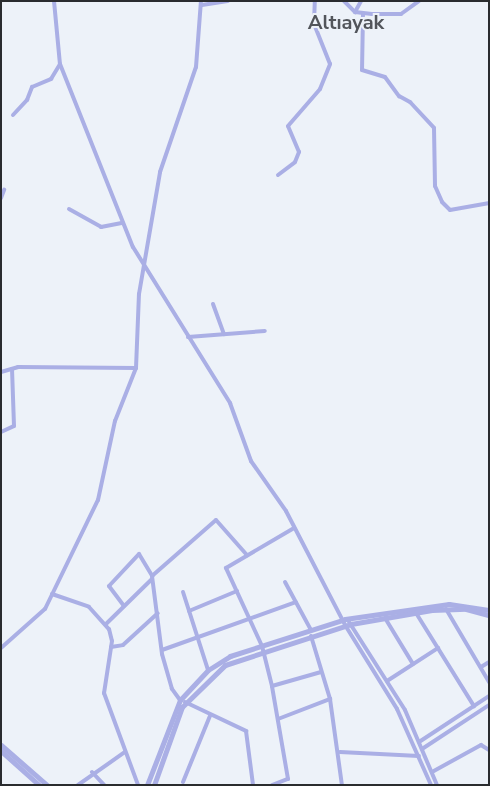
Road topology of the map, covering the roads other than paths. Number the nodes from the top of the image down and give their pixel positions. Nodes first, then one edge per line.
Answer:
1 (54, 1) edge
2 (228, 1) edge
3 (315, 1) edge
4 (344, 1) edge
5 (361, 1) edge
6 (419, 1) edge
7 (201, 3) edge
8 (355, 12) junction
9 (364, 14) junction
10 (60, 64) junction
11 (13, 115) dead end
12 (278, 175) dead end
13 (4, 190) dead end
14 (1, 198) edge
15 (489, 203) edge
16 (70, 210) dead end
17 (122, 223) junction
18 (145, 268) junction
19 (213, 304) dead end
20 (265, 331) dead end
21 (224, 334) junction
22 (188, 337) junction
23 (136, 368) junction
24 (12, 369) junction
25 (1, 372) edge
26 (1, 432) edge
27 (294, 528) junction
28 (247, 555) junction
29 (152, 577) junction
30 (286, 582) dead end
31 (237, 591) junction
32 (183, 592) dead end
33 (52, 594) junction
34 (296, 602) junction
35 (124, 606) junction
36 (446, 609) junction
37 (489, 610) edge
38 (189, 611) junction
39 (158, 613) junction
40 (416, 613) junction
41 (489, 615) edge
42 (385, 618) junction
43 (250, 619) junction
44 (347, 623) junction
45 (106, 624) junction
46 (311, 633) junction
47 (197, 636) junction
48 (111, 647) junction
49 (1, 648) edge
50 (438, 648) junction
51 (263, 649) junction
52 (162, 650) junction
53 (489, 662) edge
54 (413, 664) junction
55 (480, 667) junction
56 (208, 670) junction
57 (321, 672) junction
58 (387, 681) junction
59 (489, 682) edge
60 (272, 686) junction
61 (489, 696) edge
62 (330, 699) junction
63 (183, 701) junction
64 (474, 706) junction
65 (489, 706) edge
66 (210, 716) junction
67 (278, 719) junction
68 (419, 742) junction
69 (1, 745) edge
70 (422, 749) junction
71 (489, 750) edge
72 (1, 752) edge
73 (125, 752) junction
74 (340, 752) junction
75 (419, 756) junction
76 (92, 772) junction
77 (432, 772) junction
78 (183, 782) dead end
79 (39, 785) edge
80 (47, 785) edge
81 (78, 785) edge
82 (104, 785) edge
83 (138, 785) edge
84 (147, 785) edge
85 (154, 785) edge
86 (253, 785) edge
87 (272, 785) edge
88 (342, 785) edge
89 (431, 785) edge
90 (437, 785) edge

1 - 10 street
2 - 7 street
3 - 12 street
4 - 8 street
5 - 8 street
6 - 9 street
7 - 18 street
8 - 9 street
9 - 15 street
10 - 11 street
10 - 17 street
13 - 14 street
16 - 17 street
17 - 18 street
18 - 22 street
18 - 23 street
19 - 21 street
20 - 21 street
21 - 22 street
22 - 27 street
23 - 24 street
23 - 33 street
24 - 25 street
24 - 26 street
27 - 28 street
27 - 44 street
28 - 29 street
28 - 31 street
29 - 35 street
29 - 35 street
29 - 39 street
30 - 34 street
31 - 38 street
31 - 43 street
32 - 38 street
33 - 45 street
33 - 49 street
34 - 43 street
34 - 46 street
35 - 45 street
36 - 40 street
36 - 41 street
36 - 55 street
37 - 44 street
38 - 47 street
39 - 48 street
39 - 52 street
40 - 42 street
40 - 50 street
42 - 44 street
42 - 54 street
43 - 47 street
43 - 51 street
44 - 46 street
44 - 58 street
44 - 75 street
45 - 48 street
46 - 51 street
46 - 57 street
47 - 52 street
47 - 56 street
48 - 73 street
50 - 54 street
50 - 64 street
51 - 56 street
51 - 60 street
51 - 63 street
52 - 63 street
53 - 55 street
54 - 58 street
55 - 59 street
56 - 63 street
57 - 60 street
57 - 62 street
58 - 68 street
60 - 67 street
61 - 64 street
62 - 67 street
62 - 74 street
63 - 66 street
63 - 84 street
63 - 85 street
64 - 68 street
65 - 70 street
66 - 78 street
66 - 86 street
67 - 87 street
68 - 70 street
69 - 80 street
70 - 77 street
71 - 77 street
72 - 79 street
73 - 76 street
73 - 83 street
74 - 75 street
74 - 88 street
75 - 89 street
76 - 81 street
76 - 82 street
77 - 90 street

